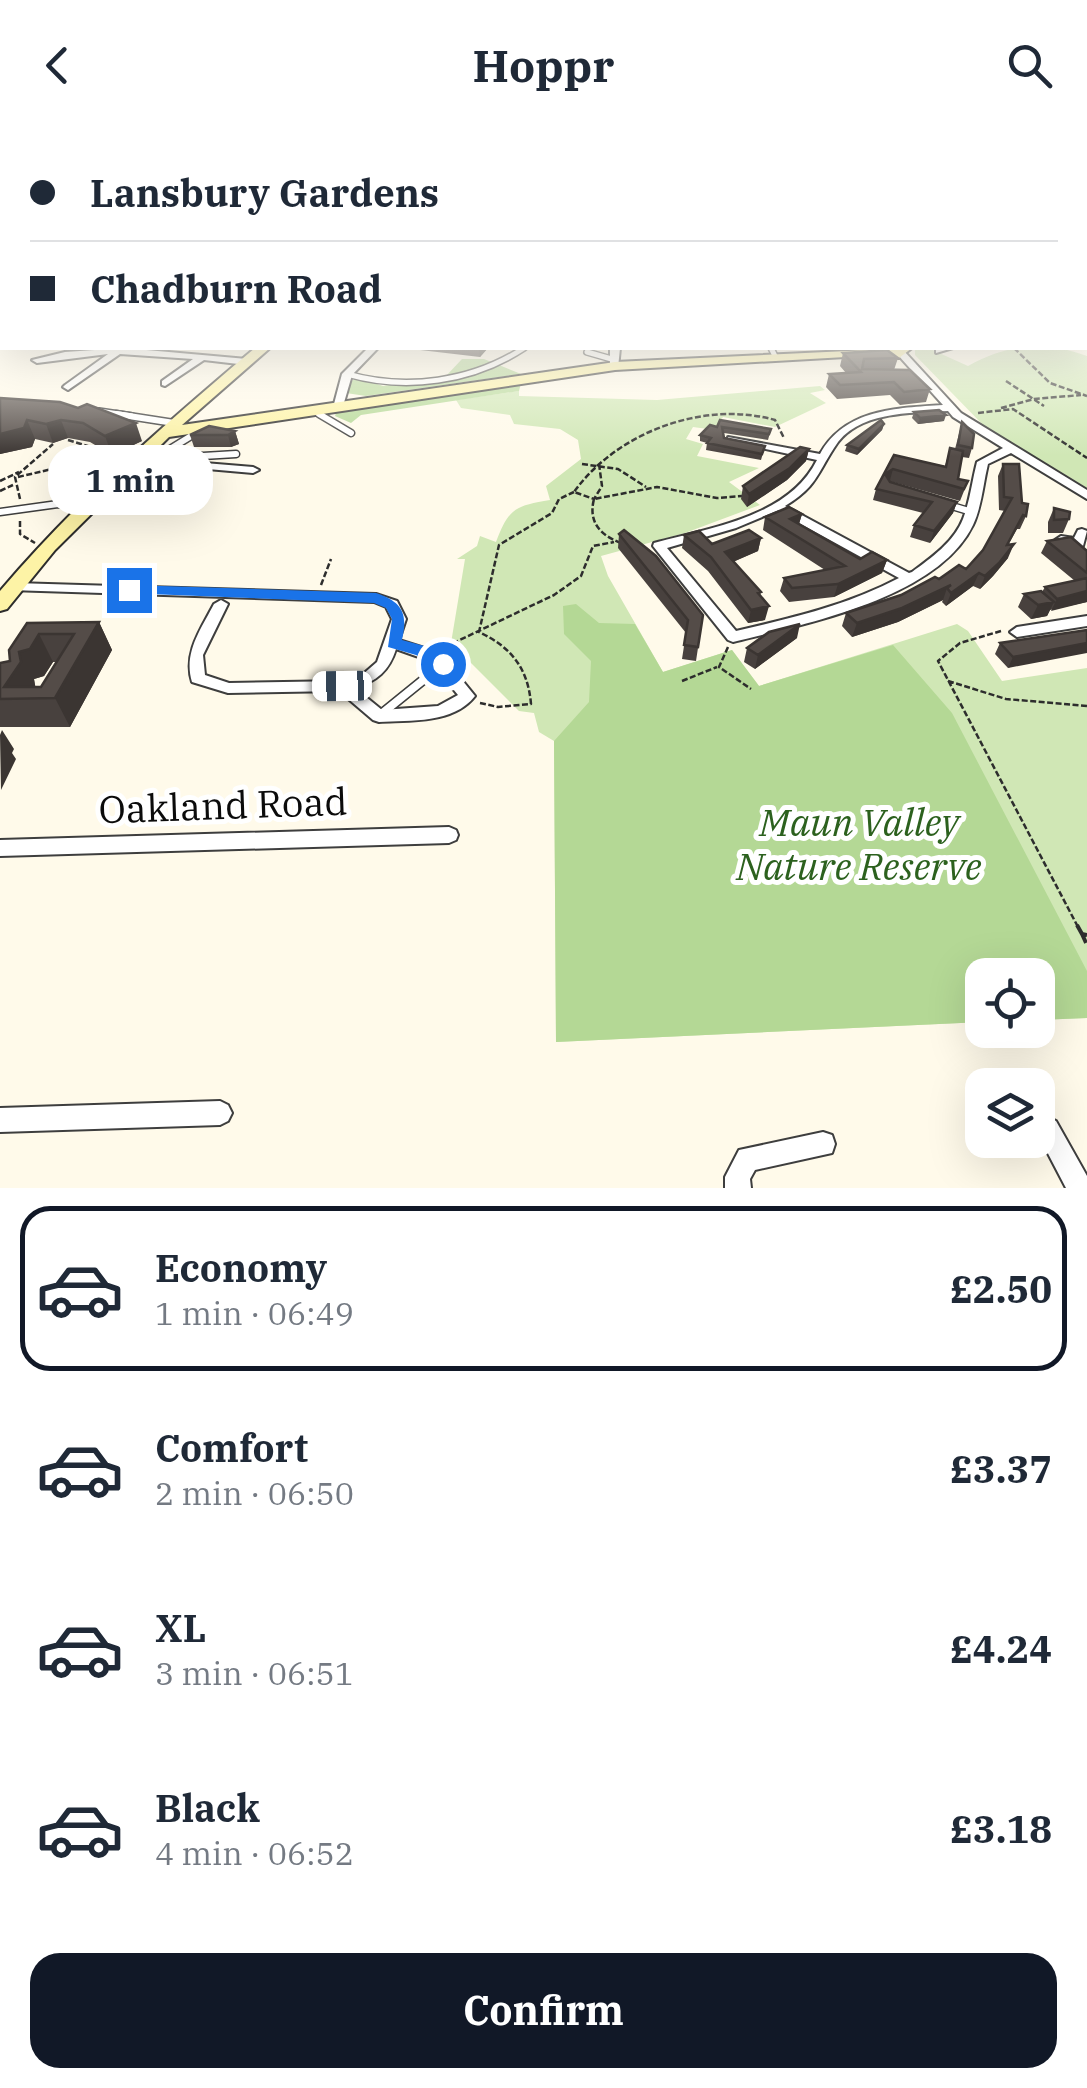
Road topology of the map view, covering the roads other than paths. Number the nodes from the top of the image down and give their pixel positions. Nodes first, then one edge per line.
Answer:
1 (50, 357) edge
2 (108, 357) edge
3 (252, 357) edge
4 (364, 357) edge
5 (509, 357) edge
6 (600, 357) edge
7 (615, 357) edge
8 (704, 357) edge
9 (902, 357) edge
10 (201, 358) joint
11 (37, 360) dead end
12 (247, 362) junction
13 (615, 363) junction
14 (347, 374) junction
15 (907, 376) edge
16 (922, 376) junction
17 (166, 384) dead end
18 (68, 387) dead end
19 (339, 404) junction
20 (192, 408) junction
21 (309, 408) junction
22 (87, 410) edge
23 (952, 411) junction
24 (237, 426) junction
25 (351, 433) dead end
26 (169, 435) junction
27 (728, 438) edge
28 (1010, 449) junction
29 (236, 454) dead end
30 (138, 455) junction
31 (824, 458) junction
32 (253, 470) dead end
33 (1087, 495) edge
34 (938, 502) edge
35 (85, 506) junction
36 (773, 506) junction
37 (3, 512) edge
38 (972, 512) junction
39 (0, 524) edge
40 (1084, 538) edge
41 (1061, 540) edge
42 (908, 578) junction
43 (15, 587) junction
44 (205, 592) junction
45 (248, 592) junction
46 (0, 604) edge
47 (221, 604) junction
48 (1087, 621) edge
49 (1022, 627) road end
50 (394, 643) junction
51 (437, 660) junction
52 (342, 686) junction
53 (379, 716) junction
54 (449, 835) dead end
55 (0, 848) edge
56 (220, 1113) dead end
57 (0, 1120) edge
58 (1055, 1143) edge
59 (823, 1144) dead end
60 (738, 1188) edge
61 (1080, 1188) edge

1 - 11 street
2 - 18 street
3 - 12 main road
4 - 14 street
5 - 14 lane
6 - 13 lane
7 - 13 street
8 - 13 main road
9 - 16 street
10 - 12 street
10 - 17 street
12 - 20 main road
13 - 19 main road
14 - 19 street
15 - 16 lane
16 - 23 street
19 - 21 main road
20 - 24 main road
20 - 26 main road
21 - 24 main road
21 - 25 lane
22 - 26 lane
23 - 28 street
23 - 31 street
24 - 26 main road
26 - 29 lane
26 - 30 main road
27 - 31 street
28 - 33 street
28 - 38 street
30 - 32 street
30 - 35 main road
31 - 36 street
34 - 38 lane
35 - 37 lane
35 - 43 main road
36 - 42 street
36 - 42 street
37 - 39 lane
38 - 42 street
40 - 41 street
43 - 44 street
43 - 46 main road
44 - 45 street
44 - 47 street
45 - 47 street
45 - 50 street
47 - 52 street
48 - 49 street
50 - 51 street
50 - 52 street
51 - 53 lane
51 - 53 street
52 - 53 street
54 - 55 street, Oakland Road
56 - 57 street
58 - 61 street
59 - 60 street

